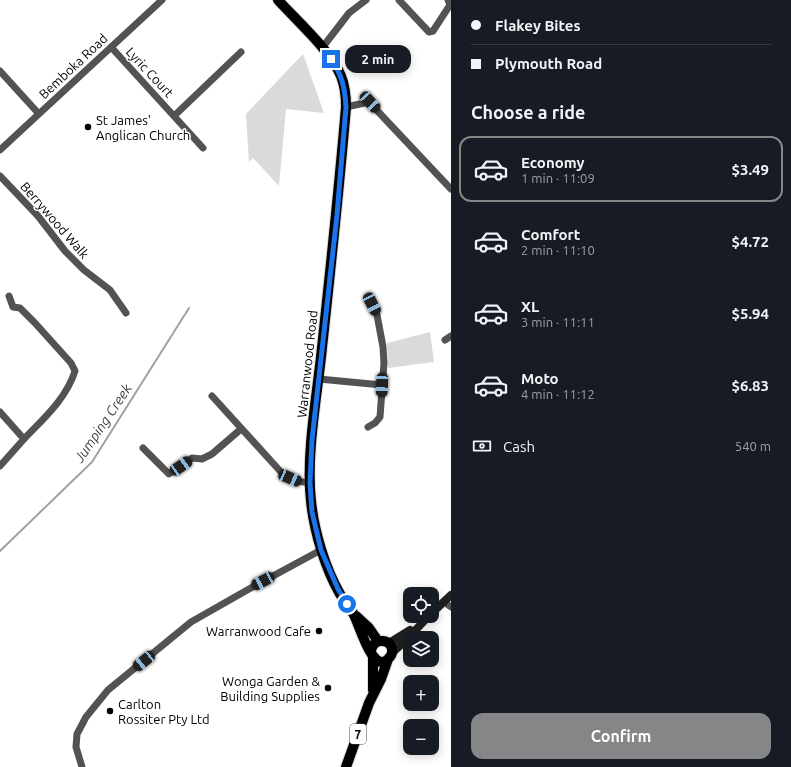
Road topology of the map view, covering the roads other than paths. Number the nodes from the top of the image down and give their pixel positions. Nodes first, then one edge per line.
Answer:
1 (162, 0) edge
2 (278, 0) edge
3 (366, 0) edge
4 (399, 0) edge
5 (448, 0) edge
6 (111, 47) junction
7 (322, 48) junction
8 (241, 52) dead end
9 (0, 71) edge
10 (346, 107) junction
11 (39, 114) junction
12 (174, 116) junction
13 (203, 148) dead end
14 (0, 150) edge
15 (0, 176) edge
16 (451, 189) edge
17 (9, 296) dead end
18 (372, 304) dead end
19 (126, 313) dead end
20 (319, 378) junction
21 (382, 385) junction
22 (212, 396) dead end
23 (0, 412) edge
24 (368, 427) dead end
25 (241, 429) junction
26 (24, 439) junction
27 (143, 448) dead end
28 (0, 466) edge
29 (310, 483) junction
30 (321, 550) junction
31 (451, 595) edge
32 (447, 604) edge
33 (354, 615) junction
34 (421, 623) joint
35 (378, 641) junction
36 (389, 643) junction
37 (372, 654) junction
38 (390, 656) junction
39 (373, 692) junction
40 (82, 767) edge
41 (346, 767) edge

1 - 6 street, Bemboka Road
2 - 7 main road, 7
3 - 7 street
4 - 5 street
6 - 11 street, Bemboka Road
6 - 12 street, Lyric Court
7 - 10 main road, 7
8 - 12 street
9 - 11 street
10 - 16 street
10 - 20 main road, Warranwood Road / 7
11 - 14 street, Bemboka Road
12 - 13 street, Lyric Court
15 - 19 street, Berrywood Walk
17 - 26 street
18 - 21 street
20 - 21 street
20 - 29 main road, Warranwood Road / 7
21 - 24 street
22 - 25 street
23 - 26 street
25 - 27 street
25 - 29 street
26 - 28 street
29 - 30 main road, Warranwood Road / 7
30 - 33 main road, Warranwood Road / 7
30 - 40 street
31 - 32 main road
33 - 35 main road, Warranwood Road / 7
33 - 37 main road, Warranwood Road / 7
34 - 36 main road
34 - 38 main road
35 - 36 main road
35 - 37 main road
36 - 38 main road
37 - 38 main road
37 - 39 main road, 7
38 - 39 main road, 7
39 - 41 main road, 7

